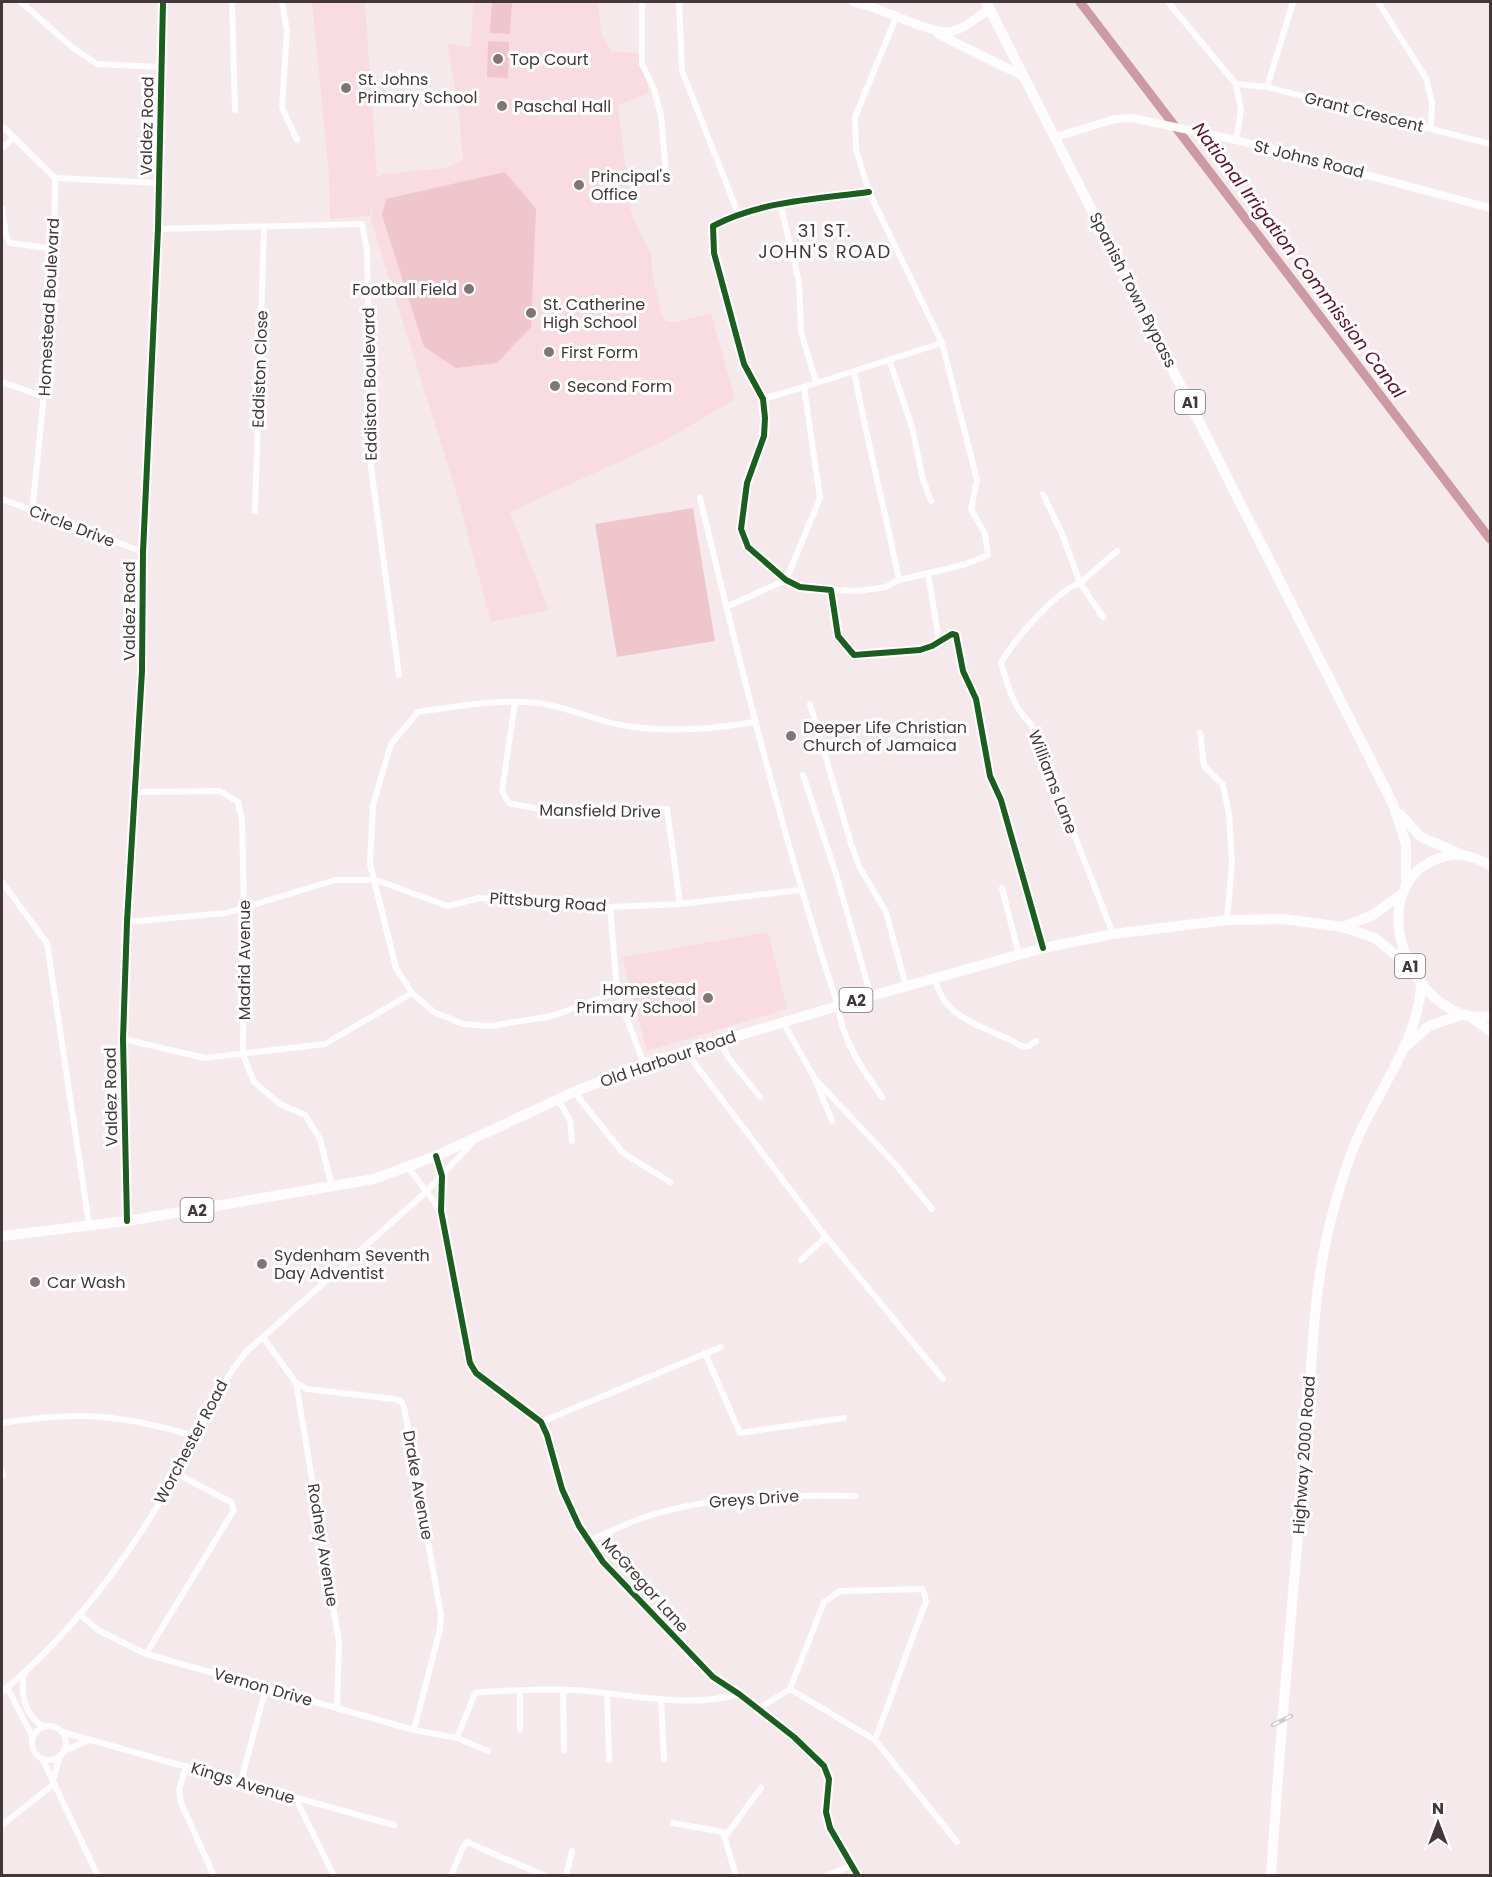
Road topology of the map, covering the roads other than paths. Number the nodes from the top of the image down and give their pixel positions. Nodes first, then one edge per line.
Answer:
1 (21, 2) edge
2 (163, 2) edge
3 (232, 2) edge
4 (282, 2) edge
5 (642, 2) edge
6 (679, 2) edge
7 (854, 2) edge
8 (1168, 2) edge
9 (1293, 2) edge
10 (1378, 2) edge
11 (988, 5) edge
12 (897, 15) junction
13 (933, 31) junction
14 (162, 67) junction
15 (1026, 78) junction
16 (1236, 84) junction
17 (1267, 87) junction
18 (235, 110) dead end
19 (2, 126) edge
20 (1431, 129) junction
21 (1056, 137) junction
22 (14, 138) junction
23 (297, 140) dead end
24 (1236, 140) junction
25 (1491, 144) edge
26 (2, 148) edge
27 (666, 174) dead end
28 (55, 178) junction
29 (159, 183) junction
30 (869, 192) junction
31 (780, 203) junction
32 (2, 208) edge
33 (1491, 208) edge
34 (738, 213) junction
35 (264, 227) junction
36 (158, 230) junction
37 (55, 249) junction
38 (942, 343) junction
39 (889, 360) junction
40 (854, 371) junction
41 (816, 381) junction
42 (2, 382) edge
43 (804, 387) junction
44 (44, 397) junction
45 (763, 399) junction
46 (1043, 494) dead end
47 (700, 498) dead end
48 (2, 499) edge
49 (931, 501) dead end
50 (32, 511) junction
51 (255, 511) dead end
52 (1117, 551) dead end
53 (143, 552) junction
54 (928, 574) junction
55 (786, 580) junction
56 (899, 580) junction
57 (1080, 583) junction
58 (831, 590) junction
59 (726, 607) junction
60 (1103, 618) dead end
61 (939, 640) junction
62 (399, 675) dead end
63 (515, 702) junction
64 (810, 704) dead end
65 (754, 722) junction
66 (1200, 733) dead end
67 (803, 775) dead end
68 (136, 792) junction
69 (1393, 804) junction
70 (1458, 853) junction
71 (1491, 865) edge
72 (376, 880) junction
73 (2, 882) edge
74 (1406, 883) junction
75 (1002, 888) dead end
76 (800, 890) junction
77 (1400, 896) junction
78 (680, 904) junction
79 (610, 907) junction
80 (244, 908) junction
81 (1227, 920) junction
82 (127, 922) junction
83 (1343, 927) junction
84 (1113, 934) junction
85 (1043, 948) junction
86 (1019, 955) junction
87 (1411, 968) junction
88 (935, 978) junction
89 (1421, 983) junction
90 (906, 986) junction
91 (617, 992) junction
92 (412, 993) junction
93 (871, 996) junction
94 (838, 1006) junction
95 (1461, 1015) junction
96 (1491, 1016) edge
97 (1472, 1018) junction
98 (783, 1022) junction
99 (1491, 1031) edge
100 (123, 1039) junction
101 (720, 1041) junction
102 (1036, 1041) dead end
103 (1402, 1049) junction
104 (686, 1051) junction
105 (243, 1055) junction
106 (644, 1064) junction
107 (815, 1079) junction
108 (574, 1092) junction
109 (760, 1097) dead end
110 (882, 1097) dead end
111 (558, 1100) junction
112 (832, 1121) dead end
113 (478, 1137) junction
114 (572, 1141) dead end
115 (436, 1156) junction
116 (408, 1167) junction
117 (442, 1176) junction
118 (670, 1182) dead end
119 (332, 1187) junction
120 (426, 1192) junction
121 (932, 1209) dead end
122 (441, 1211) junction
123 (127, 1221) junction
124 (89, 1224) junction
125 (2, 1236) edge
126 (826, 1237) junction
127 (801, 1260) dead end
128 (263, 1337) junction
129 (721, 1347) dead end
130 (705, 1353) junction
131 (943, 1379) dead end
132 (296, 1383) junction
133 (844, 1418) dead end
134 (541, 1422) junction
135 (2, 1423) edge
136 (194, 1436) junction
137 (177, 1474) junction
138 (855, 1496) dead end
139 (588, 1541) junction
140 (79, 1614) junction
141 (147, 1654) junction
142 (25, 1671) junction
143 (8, 1687) junction
144 (266, 1688) junction
145 (563, 1689) junction
146 (790, 1689) junction
147 (520, 1690) junction
148 (2, 1692) edge
149 (607, 1693) junction
150 (739, 1694) junction
151 (661, 1699) junction
152 (337, 1708) junction
153 (758, 1709) junction
154 (45, 1727) junction
155 (414, 1730) junction
156 (520, 1730) dead end
157 (62, 1732) junction
158 (33, 1738) junction
159 (457, 1738) junction
160 (93, 1740) junction
161 (875, 1740) junction
162 (564, 1750) dead end
163 (488, 1751) dead end
164 (62, 1753) junction
165 (42, 1758) junction
166 (664, 1759) dead end
167 (609, 1760) dead end
168 (186, 1766) junction
169 (53, 1782) junction
170 (240, 1784) junction
171 (761, 1788) dead end
172 (296, 1799) junction
173 (673, 1823) dead end
174 (2, 1825) edge
175 (394, 1825) dead end
176 (724, 1838) junction
177 (957, 1842) dead end
178 (572, 1851) dead end
179 (852, 1865) junction
180 (98, 1875) edge
181 (214, 1875) edge
182 (334, 1875) edge
183 (451, 1875) edge
184 (545, 1875) edge
185 (566, 1875) edge
186 (736, 1875) edge
187 (826, 1875) edge
188 (858, 1875) edge
189 (1270, 1875) edge

1 - 14 street
2 - 14 street, Valdez Road
3 - 18 street
4 - 23 street
5 - 27 street
6 - 34 street
7 - 12 main road
8 - 16 street
9 - 17 street
10 - 20 street
11 - 13 main road
11 - 15 main road, Spanish Town Bypass / A1
12 - 13 main road
12 - 30 street
13 - 15 main road
14 - 29 street, Valdez Road
15 - 21 main road, Spanish Town Bypass / A1
16 - 17 street, Grant Crescent
16 - 24 street
17 - 20 street, Grant Crescent
19 - 22 street
20 - 25 street, Grant Crescent
21 - 24 street, St Johns Road
21 - 69 main road, Spanish Town Bypass / A1
22 - 26 street
22 - 28 street
24 - 33 street, St Johns Road
28 - 29 street
28 - 37 street, Homestead Boulevard
29 - 36 street, Valdez Road
30 - 31 street
30 - 38 street
31 - 34 street
31 - 41 street
32 - 37 street
34 - 45 street
35 - 36 street, Eddiston Boulevard
35 - 51 street, Eddiston Close
35 - 62 street, Eddiston Boulevard
36 - 53 street, Valdez Road
37 - 44 street, Homestead Boulevard
38 - 39 street
38 - 54 street
39 - 40 street
39 - 49 street
40 - 41 street
40 - 56 street
41 - 43 street
42 - 44 street
43 - 45 street
43 - 55 street
44 - 50 street, Homestead Boulevard
45 - 55 street
46 - 57 street
47 - 59 street
48 - 50 street, Circle Drive
50 - 53 street, Circle Drive
52 - 57 street
53 - 68 street, Valdez Road
54 - 56 street
54 - 61 street
55 - 58 street
55 - 59 street
56 - 58 street
57 - 60 street
57 - 84 street, Williams Lane
58 - 61 street
59 - 65 street
61 - 85 street
63 - 65 street
63 - 72 street
63 - 78 street, Mansfield Drive
64 - 90 street
65 - 76 street
66 - 81 street
67 - 93 street
68 - 80 street, Madrid Avenue
68 - 82 street, Valdez Road
69 - 70 main road, Spanish Town Bypass / A1
69 - 74 main road, Spanish Town Bypass / A1
70 - 71 main road, A1
70 - 74 main road, A1
72 - 79 street, Pittsburg Road
72 - 80 street, Pittsburg Road
72 - 92 street
73 - 124 street
74 - 77 main road, A1
75 - 86 street
76 - 78 street, Pittsburg Road
76 - 94 street
77 - 83 main road, Old Harbour Road / A2
77 - 87 main road, A1
78 - 79 street, Pittsburg Road
79 - 91 street
80 - 82 street, Pittsburg Road
80 - 105 street, Madrid Avenue
81 - 83 main road, Old Harbour Road / A2
81 - 84 main road, Old Harbour Road / A2
82 - 100 street, Valdez Road
83 - 87 main road, Old Harbour Road / A2
84 - 85 main road, Old Harbour Road / A2
85 - 86 main road, Old Harbour Road / A2
86 - 88 main road, Old Harbour Road / A2
87 - 89 main road, A1
88 - 90 main road, Old Harbour Road / A2
88 - 102 street
89 - 95 main road, A1
89 - 103 main road, Highway 2000 Road
90 - 93 main road, Old Harbour Road / A2
91 - 92 street
91 - 106 street
92 - 105 street
93 - 94 main road, Old Harbour Road / A2
94 - 98 main road, Old Harbour Road / A2
94 - 110 street
95 - 97 main road, A1
95 - 103 main road, Highway 2000 Road
96 - 97 main road, A1
97 - 99 main road, A1
98 - 101 main road, Old Harbour Road / A2
98 - 107 street
100 - 105 street
100 - 123 street, Valdez Road
101 - 104 main road, Old Harbour Road / A2
101 - 109 street
103 - 189 main road, Highway 2000 Road
104 - 106 main road, Old Harbour Road / A2
104 - 126 street
105 - 119 street, Madrid Avenue
106 - 108 main road, Old Harbour Road / A2
107 - 112 street
107 - 121 street
108 - 111 main road, Old Harbour Road / A2
108 - 118 street
111 - 113 main road, Old Harbour Road / A2
111 - 114 street
113 - 115 main road, Old Harbour Road / A2
113 - 117 street, Worchester Road
115 - 116 main road, Old Harbour Road / A2
115 - 117 street
116 - 119 main road, Old Harbour Road / A2
116 - 120 street
117 - 120 street, Worchester Road
117 - 122 street
119 - 123 main road, Old Harbour Road / A2
120 - 122 street
120 - 128 street, Worchester Road
122 - 134 street
123 - 124 main road, Old Harbour Road / A2
124 - 125 main road, Old Harbour Road / A2
126 - 127 street
126 - 131 street
128 - 132 street
128 - 136 street, Worchester Road
129 - 130 street
130 - 133 street
130 - 134 street
132 - 152 street, Rodney Avenue
132 - 155 street, Drake Avenue
134 - 139 street, McGregor Lane
135 - 136 street
136 - 137 street, Worchester Road
137 - 140 street, Worchester Road
137 - 141 street
138 - 139 street, Greys Drive
139 - 150 street, McGregor Lane
140 - 141 street, Vernon Drive
140 - 142 street, Worchester Road
141 - 144 street, Vernon Drive
142 - 143 street, Worchester Road
142 - 154 street
143 - 148 street, Worchester Road
143 - 158 street
144 - 152 street, Vernon Drive
144 - 170 street
145 - 147 street
145 - 149 street
145 - 162 street
146 - 153 street
146 - 161 street
146 - 161 street
147 - 156 street
147 - 159 street
149 - 151 street
149 - 167 street
150 - 151 street
150 - 153 street, McGregor Lane
151 - 166 street
152 - 155 street, Vernon Drive
153 - 179 street, McGregor Lane
154 - 157 street
154 - 158 street
155 - 159 street, Vernon Drive
157 - 160 street, Kings Avenue
157 - 164 street
158 - 165 street
159 - 163 street, Vernon Drive
160 - 164 street
160 - 168 street, Kings Avenue
161 - 177 street
164 - 165 street
164 - 169 street
165 - 169 street
168 - 170 street, Kings Avenue
168 - 181 street
169 - 174 street
169 - 180 street
170 - 172 street, Kings Avenue
171 - 176 street
172 - 175 street, Kings Avenue
172 - 182 street
173 - 176 street
176 - 186 street
178 - 185 street
179 - 187 street
179 - 188 street, McGregor Lane
183 - 184 street

